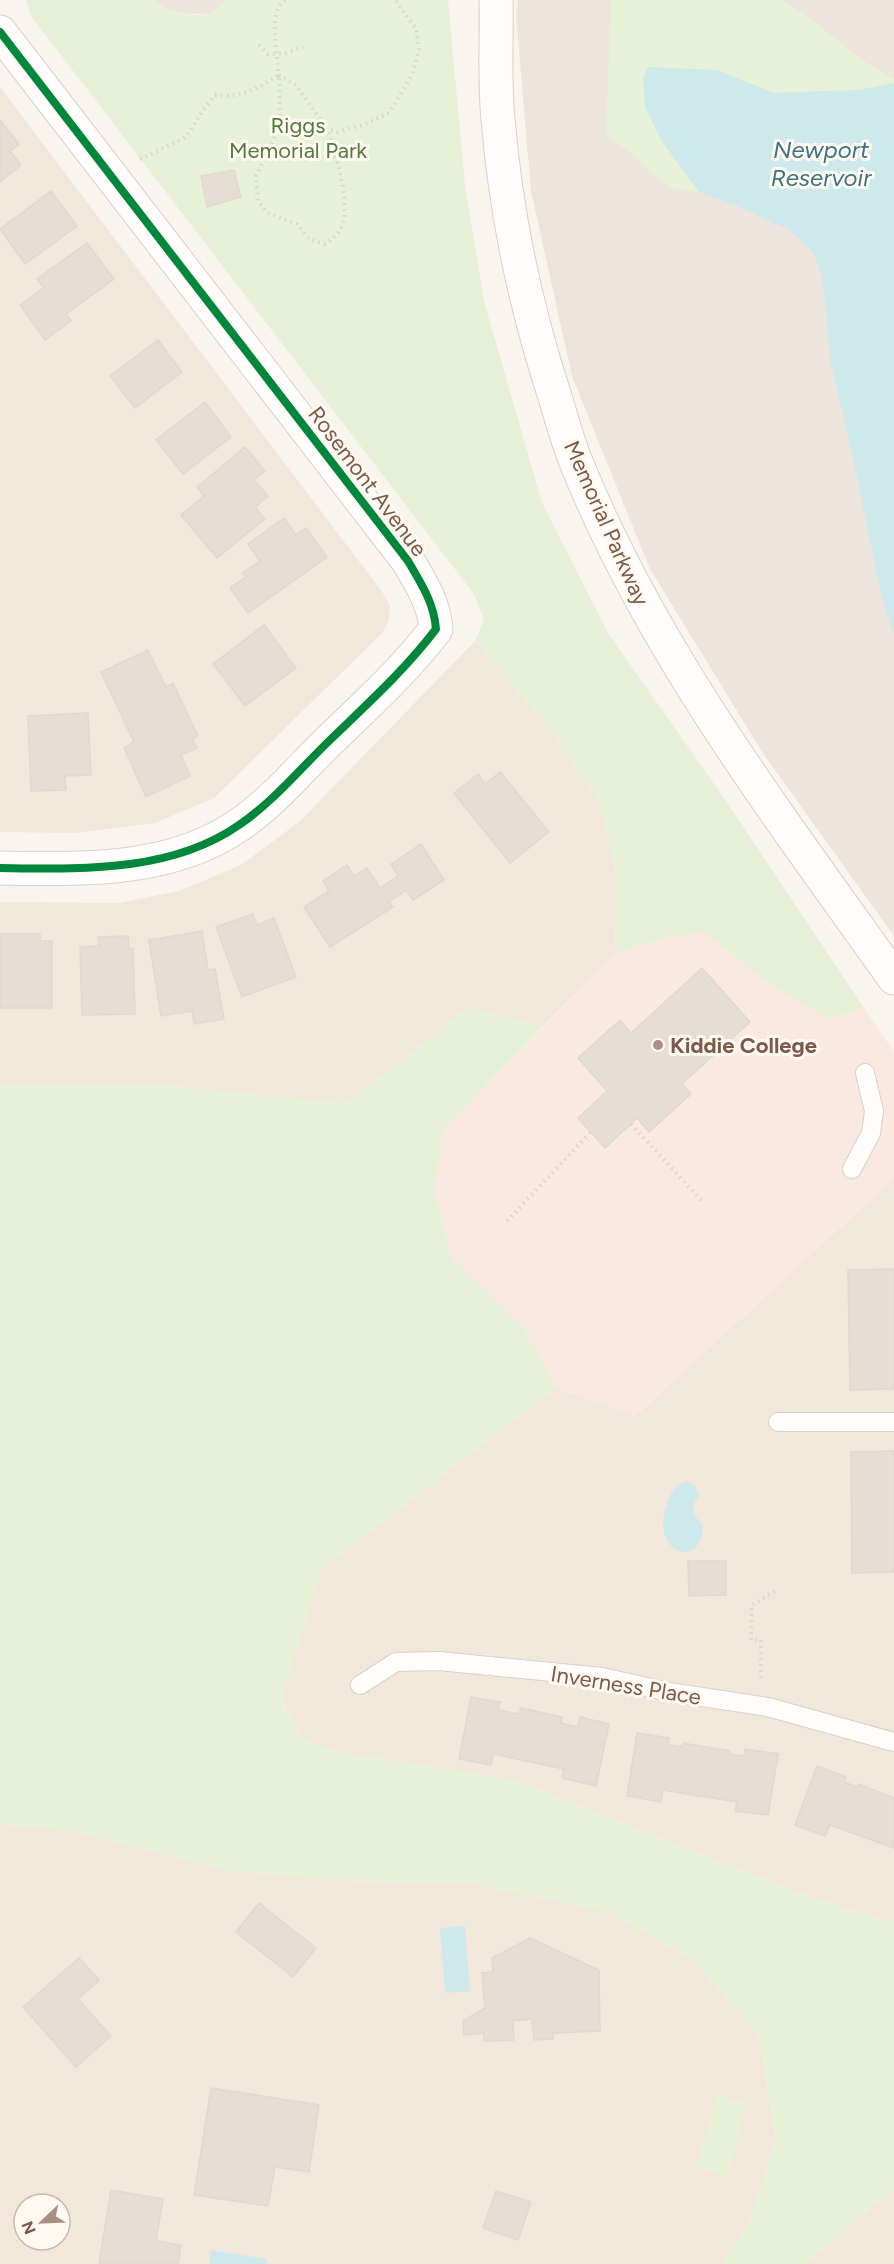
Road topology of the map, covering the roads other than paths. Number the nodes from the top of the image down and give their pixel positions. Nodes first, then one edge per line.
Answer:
1 (496, 0) edge
2 (0, 32) edge
3 (0, 868) edge
4 (894, 978) edge
5 (865, 1073) dead end
6 (852, 1169) dead end
7 (778, 1422) dead end
8 (894, 1422) edge
9 (360, 1685) dead end
10 (894, 1742) edge

1 - 4 street, Memorial Parkway
2 - 3 street, Rosemont Avenue
5 - 6 lane
7 - 8 lane
9 - 10 lane, Inverness Place

